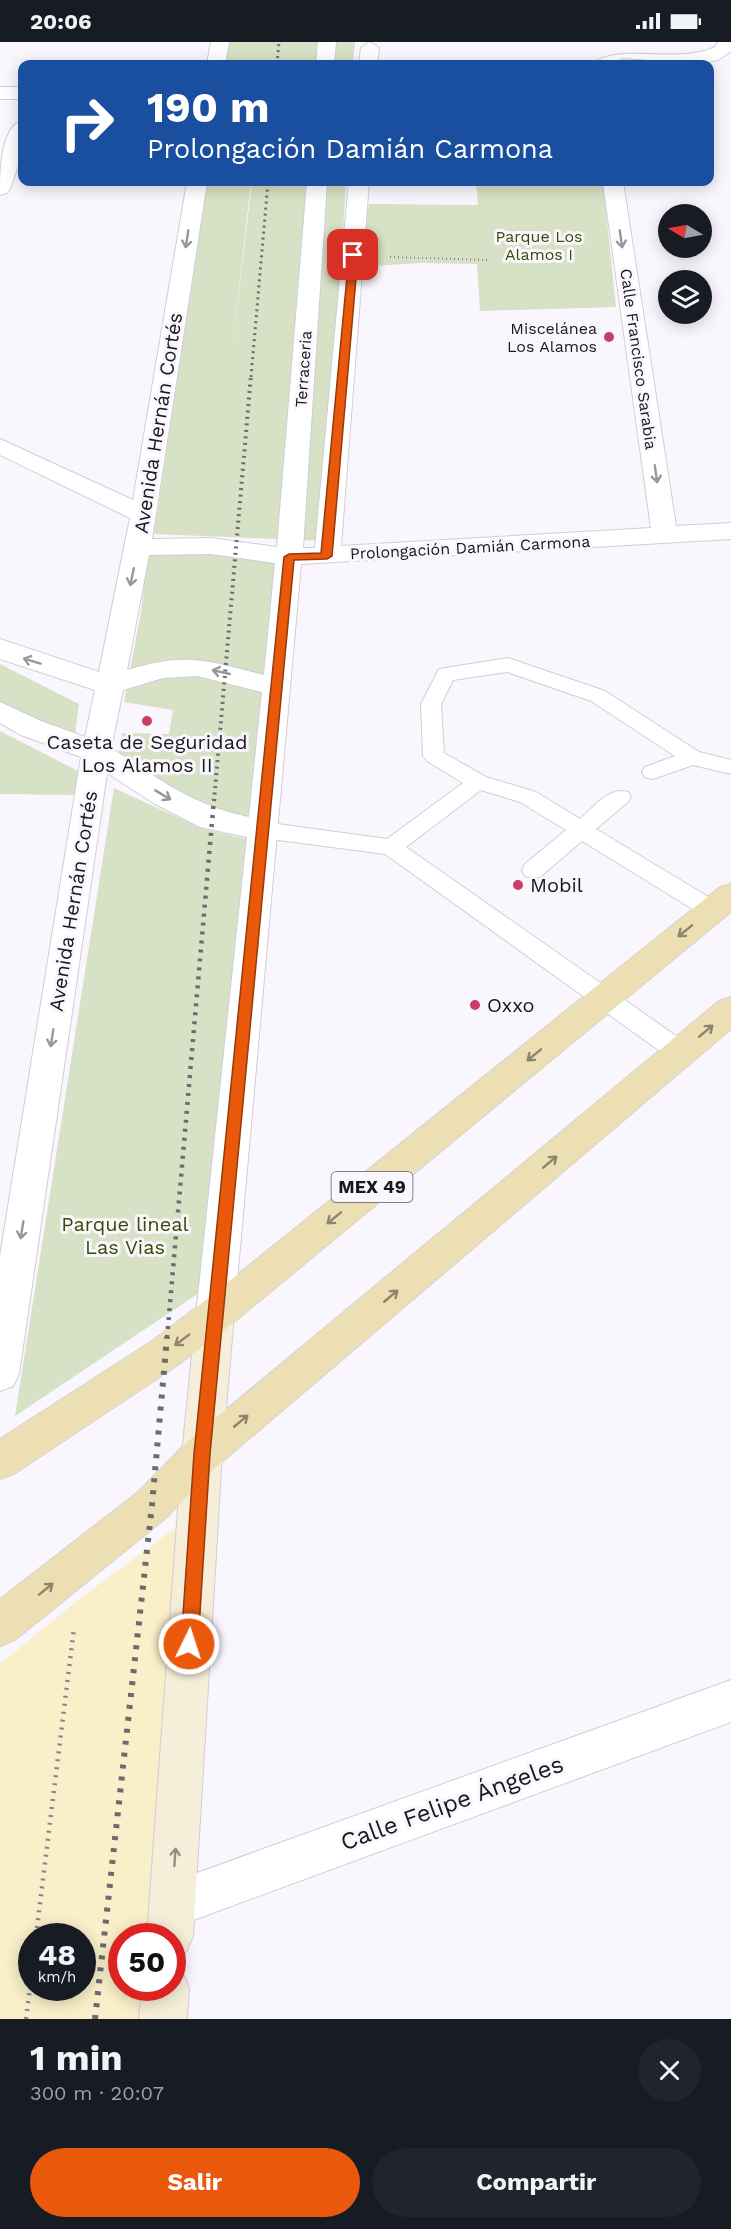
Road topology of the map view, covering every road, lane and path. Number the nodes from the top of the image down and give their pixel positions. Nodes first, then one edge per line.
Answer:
1 (220, 42) edge
2 (327, 42) edge
3 (587, 44) dead end
4 (726, 52) edge
5 (217, 60) edge
6 (325, 60) edge
7 (602, 60) edge
8 (605, 60) edge
9 (0, 93) edge
10 (18, 93) edge
11 (18, 138) edge
12 (196, 186) edge
13 (317, 186) edge
14 (359, 186) edge
15 (614, 186) edge
16 (0, 189) edge
17 (353, 255) junction
18 (489, 260) dead end
19 (0, 446) edge
20 (142, 514) junction
21 (731, 531) edge
22 (665, 536) junction
23 (138, 547) junction
24 (327, 556) junction
25 (289, 557) junction
26 (0, 648) edge
27 (109, 684) junction
28 (277, 687) junction
29 (0, 711) edge
30 (96, 752) junction
31 (692, 758) junction
32 (731, 767) edge
33 (653, 772) dead end
34 (478, 782) junction
35 (620, 797) dead end
36 (263, 830) junction
37 (581, 830) junction
38 (391, 847) junction
39 (533, 870) dead end
40 (722, 902) edge
41 (603, 998) junction
42 (731, 1010) edge
43 (680, 1052) junction
44 (215, 1315) junction
45 (0, 1374) edge
46 (202, 1454) junction
47 (0, 1461) edge
48 (80, 1561) junction
49 (0, 1625) edge
50 (731, 1701) edge
51 (171, 1921) edge
52 (38, 1923) edge
53 (28, 2001) edge
54 (164, 2001) edge
55 (26, 2019) edge
56 (163, 2019) edge

1 - 5 street
2 - 6 street
3 - 7 street
4 - 8 street
9 - 10 street
11 - 16 street
12 -> 20 street, Avenida Hernán Cortés
13 - 25 street, Terraceria
14 - 17 street
15 -> 22 street, Calle Francisco Sarabia
17 - 18 path
17 - 24 street
19 - 20 street
20 - 23 street, Avenida Hernán Cortés
21 - 22 street, Prolongación Damián Carmona
22 - 24 street, Prolongación Damián Carmona
23 - 25 street, Prolongación Damián Carmona
23 -> 27 street, Avenida Hernán Cortés
24 - 25 street, Prolongación Damián Carmona
25 - 28 street
27 -> 26 street
28 -> 27 street
27 - 30 street, Avenida Hernán Cortés
28 - 36 street
29 - 30 street
30 -> 36 street
30 -> 45 street, Avenida Hernán Cortés
31 - 32 lane
31 - 33 lane
31 - 34 lane
34 - 37 lane
34 - 38 lane
35 - 37 lane
36 - 38 lane
36 - 44 street
37 - 39 lane
37 - 40 lane
38 - 41 lane
40 -> 41 main road, MEX 49
41 - 43 lane
41 -> 44 main road, MEX 49
43 -> 42 main road
46 -> 43 main road
44 - 46 main road
44 -> 47 main road, MEX 49
46 - 48 main road
51 -> 46 main road
49 -> 48 main road
48 - 52 path
50 - 51 street, Calle Felipe Ángeles
53 - 55 path
54 - 56 main road

